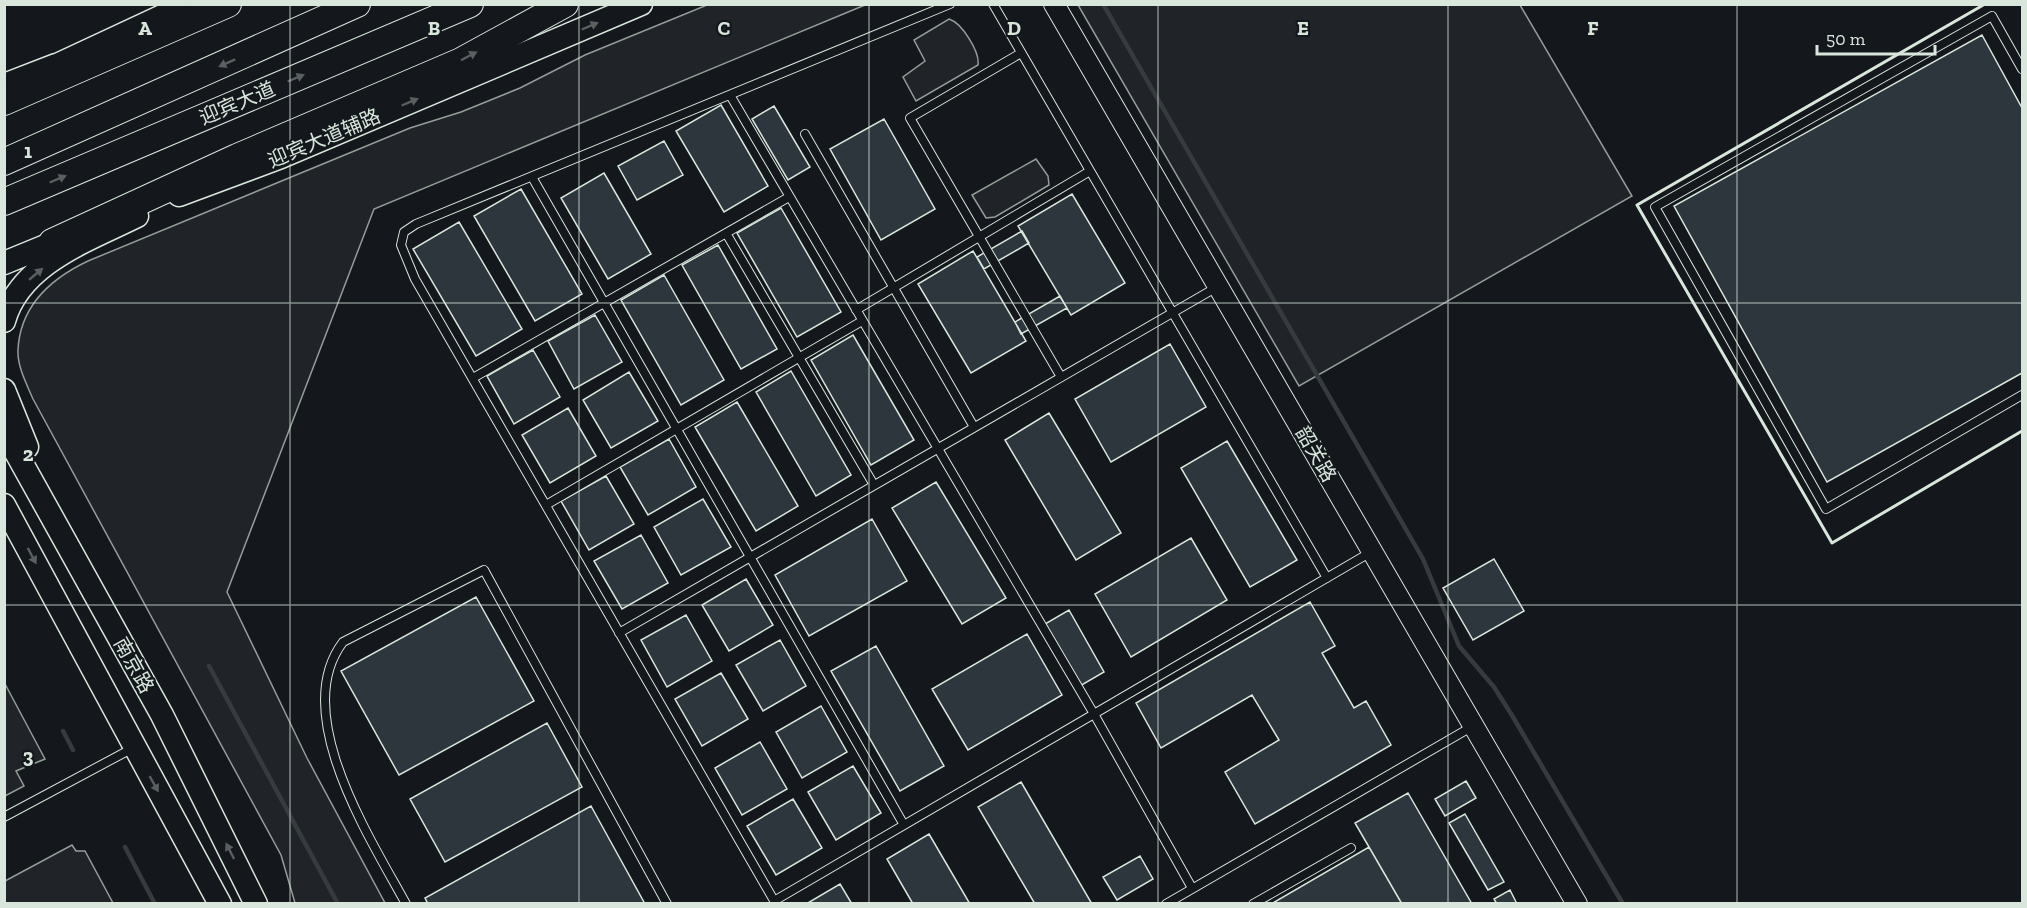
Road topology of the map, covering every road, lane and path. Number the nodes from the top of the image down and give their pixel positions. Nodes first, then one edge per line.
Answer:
1 (188, 4) edge
2 (228, 4) edge
3 (357, 4) edge
4 (470, 4) edge
5 (565, 4) edge
6 (641, 4) edge
7 (950, 4) edge
8 (1054, 4) edge
9 (995, 5) edge
10 (1022, 53) junction
11 (2022, 69) edge
12 (4, 87) edge
13 (730, 95) junction
14 (4, 102) edge
15 (805, 134) dead end
16 (4, 162) edge
17 (1090, 171) junction
18 (531, 177) junction
19 (180, 195) junction
20 (789, 197) junction
21 (4, 202) edge
22 (726, 233) junction
23 (979, 237) junction
24 (52, 242) junction
25 (4, 262) edge
26 (1218, 286) junction
27 (893, 288) junction
28 (605, 302) junction
29 (856, 310) junction
30 (1172, 312) junction
31 (4, 321) edge
32 (862, 321) junction
33 (799, 358) junction
34 (1061, 377) junction
35 (473, 378) junction
36 (4, 390) edge
37 (2022, 395) edge
38 (974, 427) junction
39 (677, 429) junction
40 (4, 431) edge
41 (938, 448) junction
42 (874, 485) junction
43 (546, 505) junction
44 (8, 513) edge
45 (1372, 551) junction
46 (750, 557) junction
47 (1327, 578) junction
48 (620, 633) junction
49 (144, 682) junction
50 (1094, 714) junction
51 (1473, 726) junction
52 (134, 747) junction
53 (4, 817) edge
54 (904, 825) junction
55 (1350, 848) dead end
56 (1192, 888) junction
57 (775, 902) edge
58 (220, 903) edge
59 (256, 903) edge
60 (406, 903) edge
61 (667, 903) edge
62 (1166, 903) edge
63 (1253, 903) edge
64 (1577, 903) edge

1 - 12 main road
2 - 14 highway
3 -> 16 highway, 迎宾大道
21 -> 4 highway, 迎宾大道
24 -> 5 highway
19 -> 6 main road, 迎宾大道辅路
7 - 13 lane
8 - 26 street, 韶关路
9 - 10 lane
10 - 17 lane
10 - 23 lane
11 - 37 lane
13 - 18 lane
13 - 20 lane
15 - 27 lane
17 - 23 lane
17 - 30 lane
18 - 28 lane
18 - 35 lane
19 - 24 main road, 迎宾大道辅路
31 -> 19 main road
20 - 22 lane
20 - 29 lane
22 - 28 lane
22 - 33 lane
23 - 27 lane
23 - 34 lane
24 - 25 main road, 迎宾大道辅路
26 - 30 lane
26 - 45 street, 韶关路
27 - 29 lane
27 - 38 lane
28 - 35 lane
28 - 39 lane
29 - 32 lane
30 - 34 lane
30 - 47 lane
32 - 33 lane
32 - 41 lane
33 - 39 lane
33 - 42 lane
34 - 38 lane
35 - 43 lane
36 - 49 main road
38 - 41 lane
39 - 43 lane
39 - 46 lane
40 - 49 main road, 南京路
41 - 42 lane
41 - 50 lane
42 - 46 lane
43 - 48 lane
44 -> 52 main road, 南京路
45 - 47 lane
45 - 51 street, 韶关路
46 - 48 lane
46 - 54 lane
47 - 50 lane
48 - 57 lane
59 -> 49 main road, 南京路
50 - 54 lane
50 - 56 lane
51 - 56 lane
51 - 64 street, 韶关路
52 - 53 lane
52 -> 58 main road, 南京路
54 - 57 lane
55 - 63 lane
56 - 62 lane
60 - 61 lane

